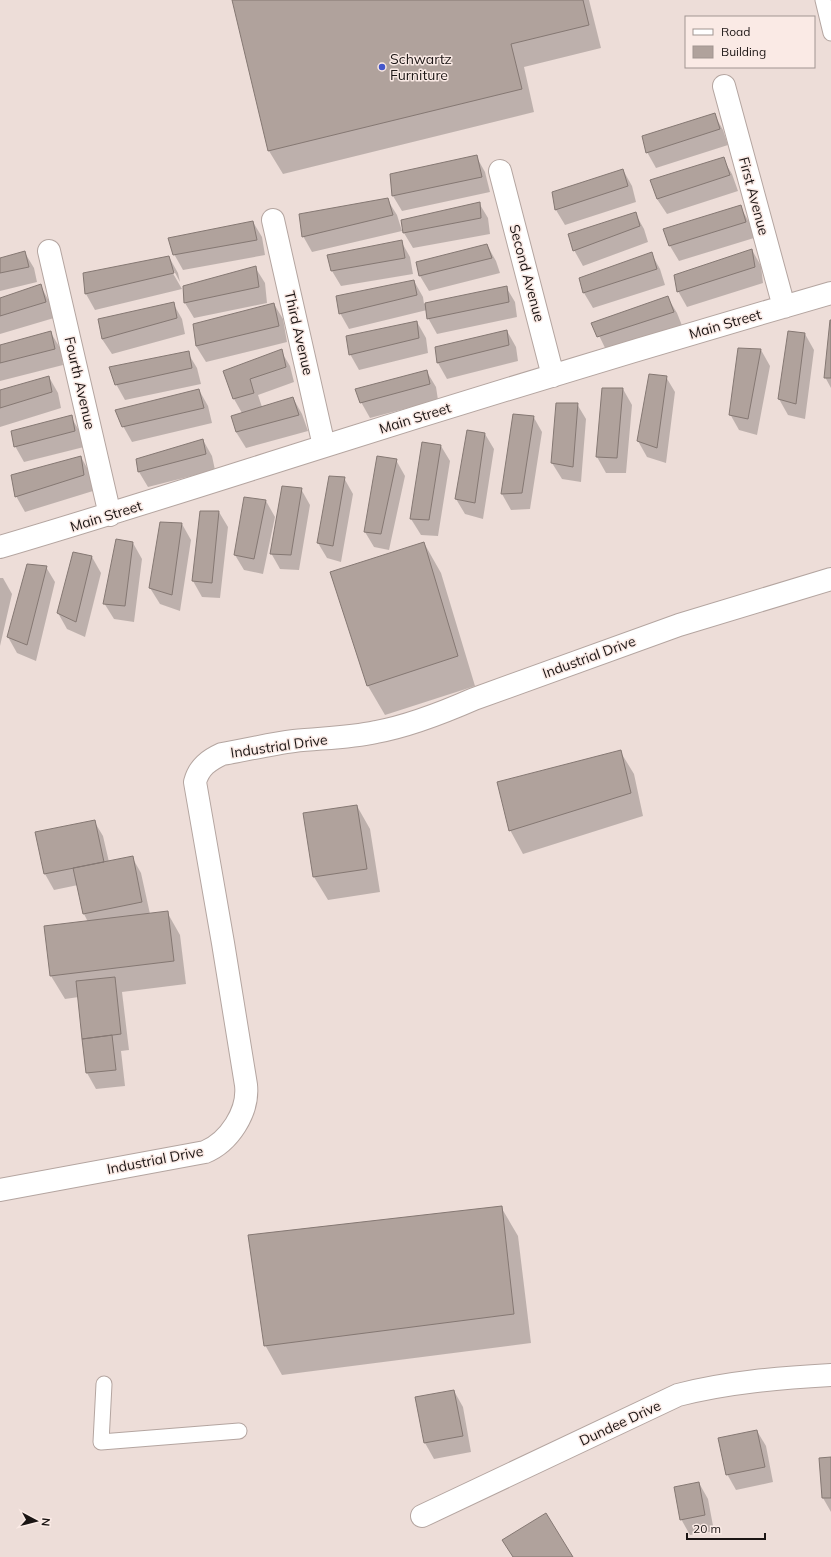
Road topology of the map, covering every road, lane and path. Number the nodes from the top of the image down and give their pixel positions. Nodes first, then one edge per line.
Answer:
1 (823, 0) edge
2 (831, 34) edge
3 (724, 86) dead end
4 (500, 171) dead end
5 (273, 220) dead end
6 (49, 251) dead end
7 (831, 293) edge
8 (784, 307) junction
9 (553, 376) junction
10 (324, 446) junction
11 (110, 515) junction
12 (0, 547) edge
13 (831, 579) edge
14 (0, 1190) edge
15 (831, 1375) edge
16 (104, 1384) dead end
17 (239, 1431) dead end
18 (422, 1516) dead end

1 - 2 lane
3 - 8 street, First Avenue
4 - 9 street, Second Avenue
5 - 10 street, Third Avenue
6 - 11 street, Fourth Avenue
7 - 8 street, Main Street
8 - 9 street, Main Street
9 - 10 street, Main Street
10 - 11 street, Main Street
11 - 12 street, Main Street
13 - 14 street, Industrial Drive
15 - 18 street, Dundee Drive
16 - 17 lane

